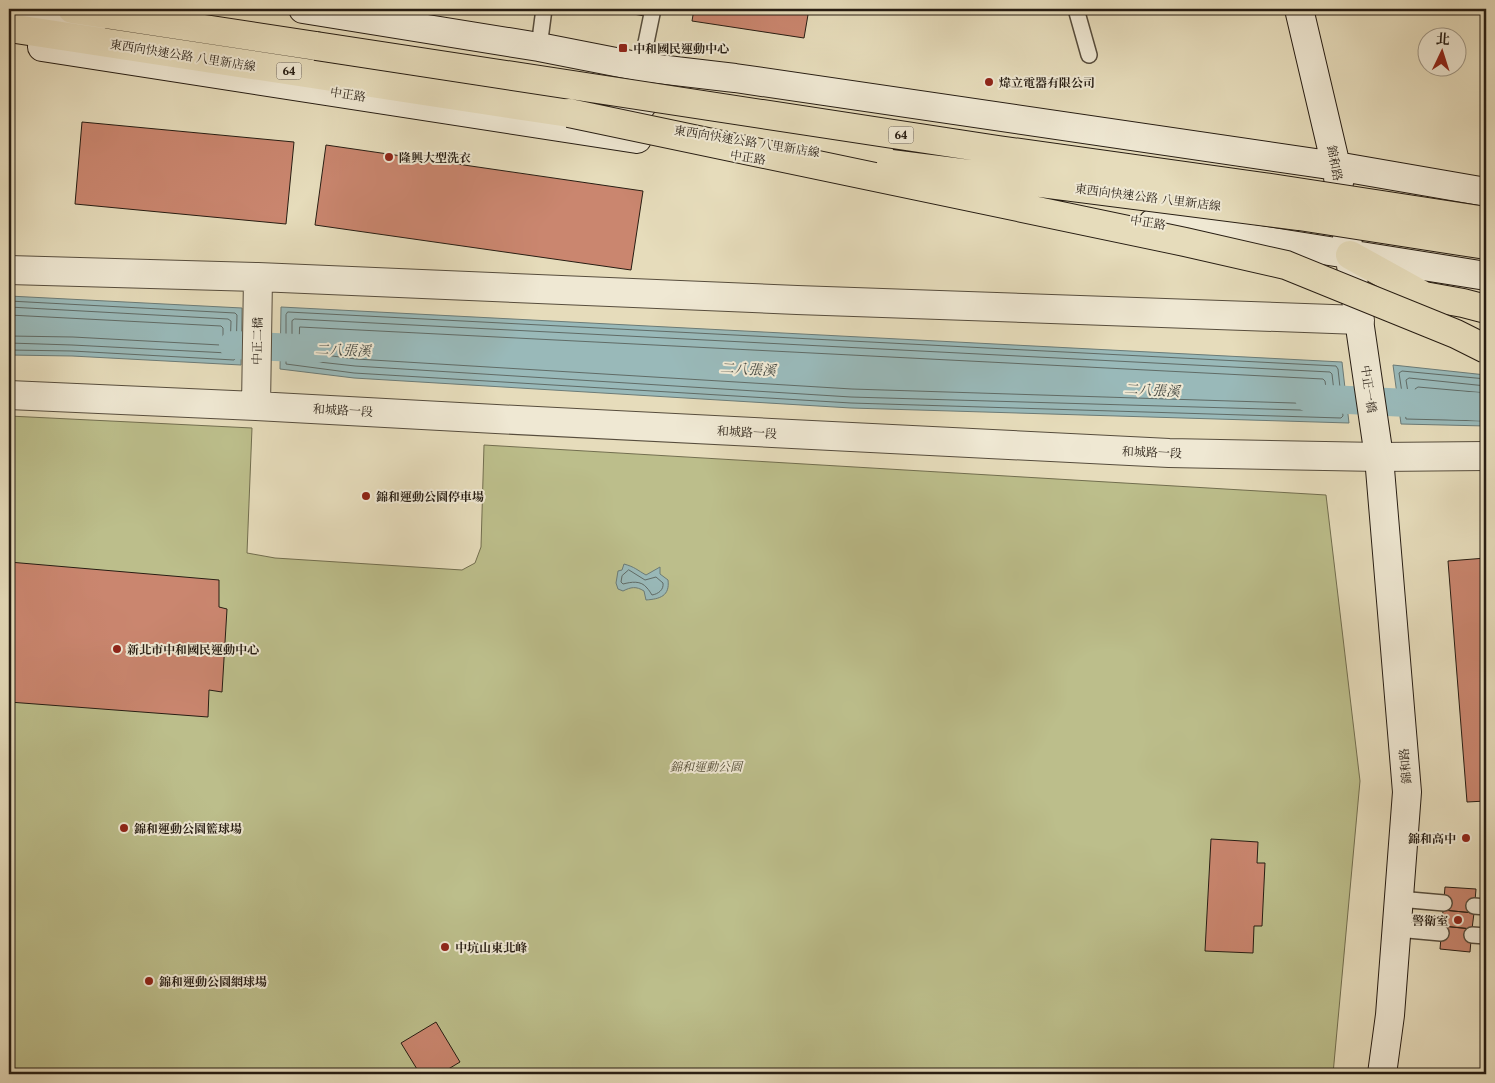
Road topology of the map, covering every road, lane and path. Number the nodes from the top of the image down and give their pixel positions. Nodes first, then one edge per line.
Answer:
1 (26, 9) edge
2 (72, 9) edge
3 (303, 9) edge
4 (544, 9) edge
5 (653, 9) edge
6 (1076, 9) edge
7 (1299, 9) edge
8 (9, 28) edge
9 (9, 42) edge
10 (539, 47) junction
11 (1089, 55) dead end
12 (641, 67) junction
13 (642, 105) junction
14 (561, 120) junction
15 (1261, 155) junction
16 (1336, 166) junction
17 (1132, 182) junction
18 (1479, 192) edge
19 (1486, 221) edge
20 (1486, 245) edge
21 (1311, 249) junction
22 (1350, 255) junction
23 (1486, 268) edge
24 (9, 270) edge
25 (1447, 270) junction
26 (1486, 276) edge
27 (258, 277) junction
28 (1486, 309) edge
29 (1360, 320) junction
30 (1486, 348) edge
31 (9, 395) edge
32 (256, 406) junction
33 (1486, 456) edge
34 (1379, 457) junction
35 (1399, 899) junction
36 (1444, 903) dead end
37 (1397, 929) junction
38 (1441, 933) dead end
39 (1382, 1074) edge

1 - 13 main road
2 - 19 highway, 東西向快速公路 八里新店線 / 64, bridge
3 - 10 main road
4 - 10 lane
5 - 12 lane
6 - 11 lane
7 - 16 main road, 錦和路
8 - 14 highway, 東西向快速公路 八里新店線 / 64
9 - 14 main road, 中正路
10 - 12 main road
12 - 15 main road
13 - 14 main road
13 - 17 main road
14 - 20 highway, 東西向快速公路 八里新店線 / 64, bridge
14 - 21 main road, 中正路
14 - 30 highway, bridge
15 - 16 main road
15 - 17 main road
16 - 18 main road
16 - 22 main road, 錦和路
17 - 21 main road
21 - 22 main road, 中正路
22 - 25 main road, 中正路
22 - 28 highway
22 - 29 main road, 錦和路
23 - 25 main road
24 - 27 main road
25 - 26 main road, 中正路
27 - 29 main road
27 - 32 main road, 中正二橋
29 - 34 main road, 中正一橋
31 - 32 main road, 和城路一段
32 - 34 main road, 和城路一段
33 - 34 main road, 和城路一段
34 - 35 main road, 錦和路
35 - 36 lane
35 - 37 main road, 錦和路
37 - 38 lane
37 - 39 main road, 錦和路

